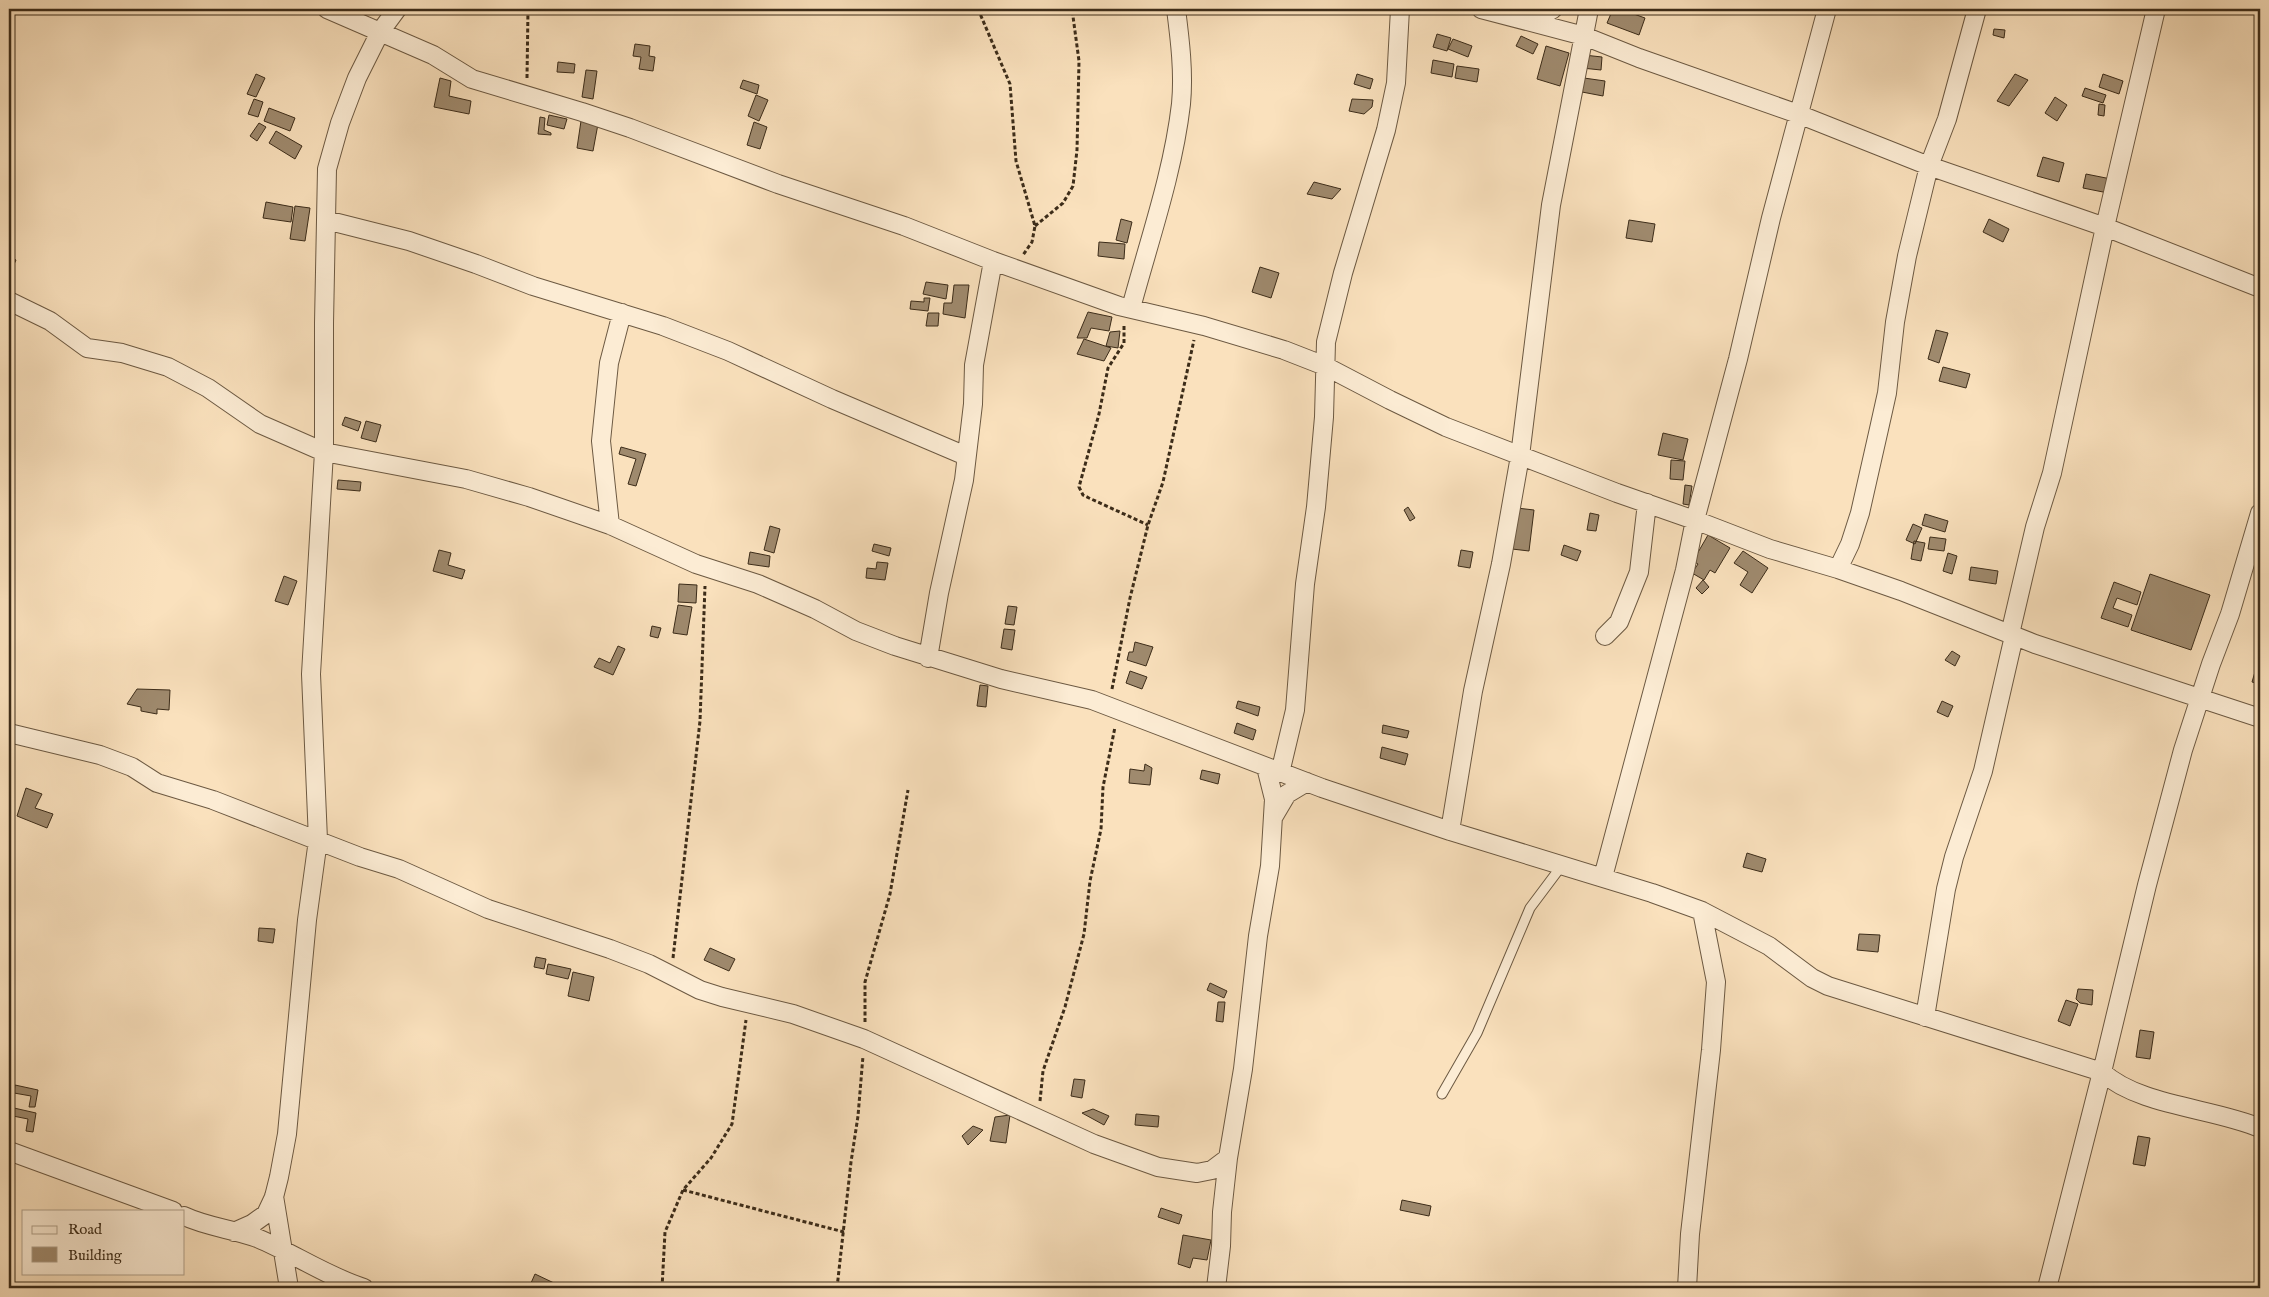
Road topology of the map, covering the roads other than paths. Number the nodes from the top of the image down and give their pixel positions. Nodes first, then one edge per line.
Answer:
1 (327, 9) edge
2 (397, 9) edge
3 (1176, 9) edge
4 (1400, 9) edge
5 (1481, 9) edge
6 (1553, 9) edge
7 (1589, 9) edge
8 (1827, 9) edge
9 (1977, 9) edge
10 (2156, 9) edge
11 (1533, 21) junction
12 (380, 32) junction
13 (1584, 36) junction
14 (1798, 114) junction
15 (1928, 166) junction
16 (326, 220) junction
17 (2105, 227) junction
18 (993, 261) junction
19 (2260, 288) edge
20 (9, 301) edge
21 (1125, 307) junction
22 (622, 313) junction
23 (1325, 366) junction
24 (324, 452) junction
25 (966, 456) junction
26 (1520, 456) junction
27 (1647, 503) junction
28 (2260, 513) edge
29 (1695, 520) junction
30 (610, 525) junction
31 (1838, 569) junction
32 (2012, 635) junction
33 (1605, 636) dead end
34 (928, 658) junction
35 (2201, 699) junction
36 (2260, 718) edge
37 (9, 733) edge
38 (1273, 770) junction
39 (1307, 782) junction
40 (1274, 816) junction
41 (1450, 831) junction
42 (318, 840) junction
43 (1563, 864) junction
44 (1603, 877) junction
45 (1702, 911) junction
46 (1925, 1017) junction
47 (2102, 1072) junction
48 (1442, 1094) dead end
49 (2260, 1128) edge
50 (9, 1151) edge
51 (1228, 1158) junction
52 (274, 1196) junction
53 (170, 1210) edge
54 (185, 1216) edge
55 (234, 1232) junction
56 (283, 1250) junction
57 (289, 1288) edge
58 (364, 1288) edge
59 (1216, 1288) edge
60 (1687, 1288) edge
61 (2047, 1288) edge

1 - 12 street
2 - 12 street
3 - 21 street
4 - 23 street
5 - 11 street
6 - 11 street
7 - 13 street
8 - 14 street
9 - 15 street
10 - 17 street
11 - 13 street
12 - 16 street
12 - 18 street
13 - 14 street
13 - 26 street
14 - 15 street
14 - 29 street
15 - 17 street
15 - 31 street
16 - 22 street
16 - 24 street
17 - 19 street
17 - 32 street
18 - 21 street
18 - 25 street
20 - 24 street
21 - 23 street
22 - 25 street
22 - 30 street
23 - 26 street
23 - 38 street
24 - 30 street
24 - 42 street
25 - 34 street
26 - 27 street
26 - 41 street
27 - 29 street
27 - 33 street
28 - 35 street
29 - 31 street
29 - 44 street
30 - 34 street
31 - 32 street
32 - 35 street
32 - 46 street
34 - 38 street
35 - 36 street
35 - 47 street
37 - 42 street
38 - 39 street
38 - 40 street
39 - 40 street
39 - 41 street
40 - 51 street
41 - 43 street
42 - 51 street
42 - 52 street
43 - 44 street
43 - 48 lane
44 - 45 street
45 - 46 street
45 - 60 street
46 - 47 street
47 - 49 street
47 - 61 street
50 - 53 street
51 - 59 street
52 - 55 street
52 - 56 street
54 - 55 street
55 - 56 street
56 - 57 street
56 - 58 street

